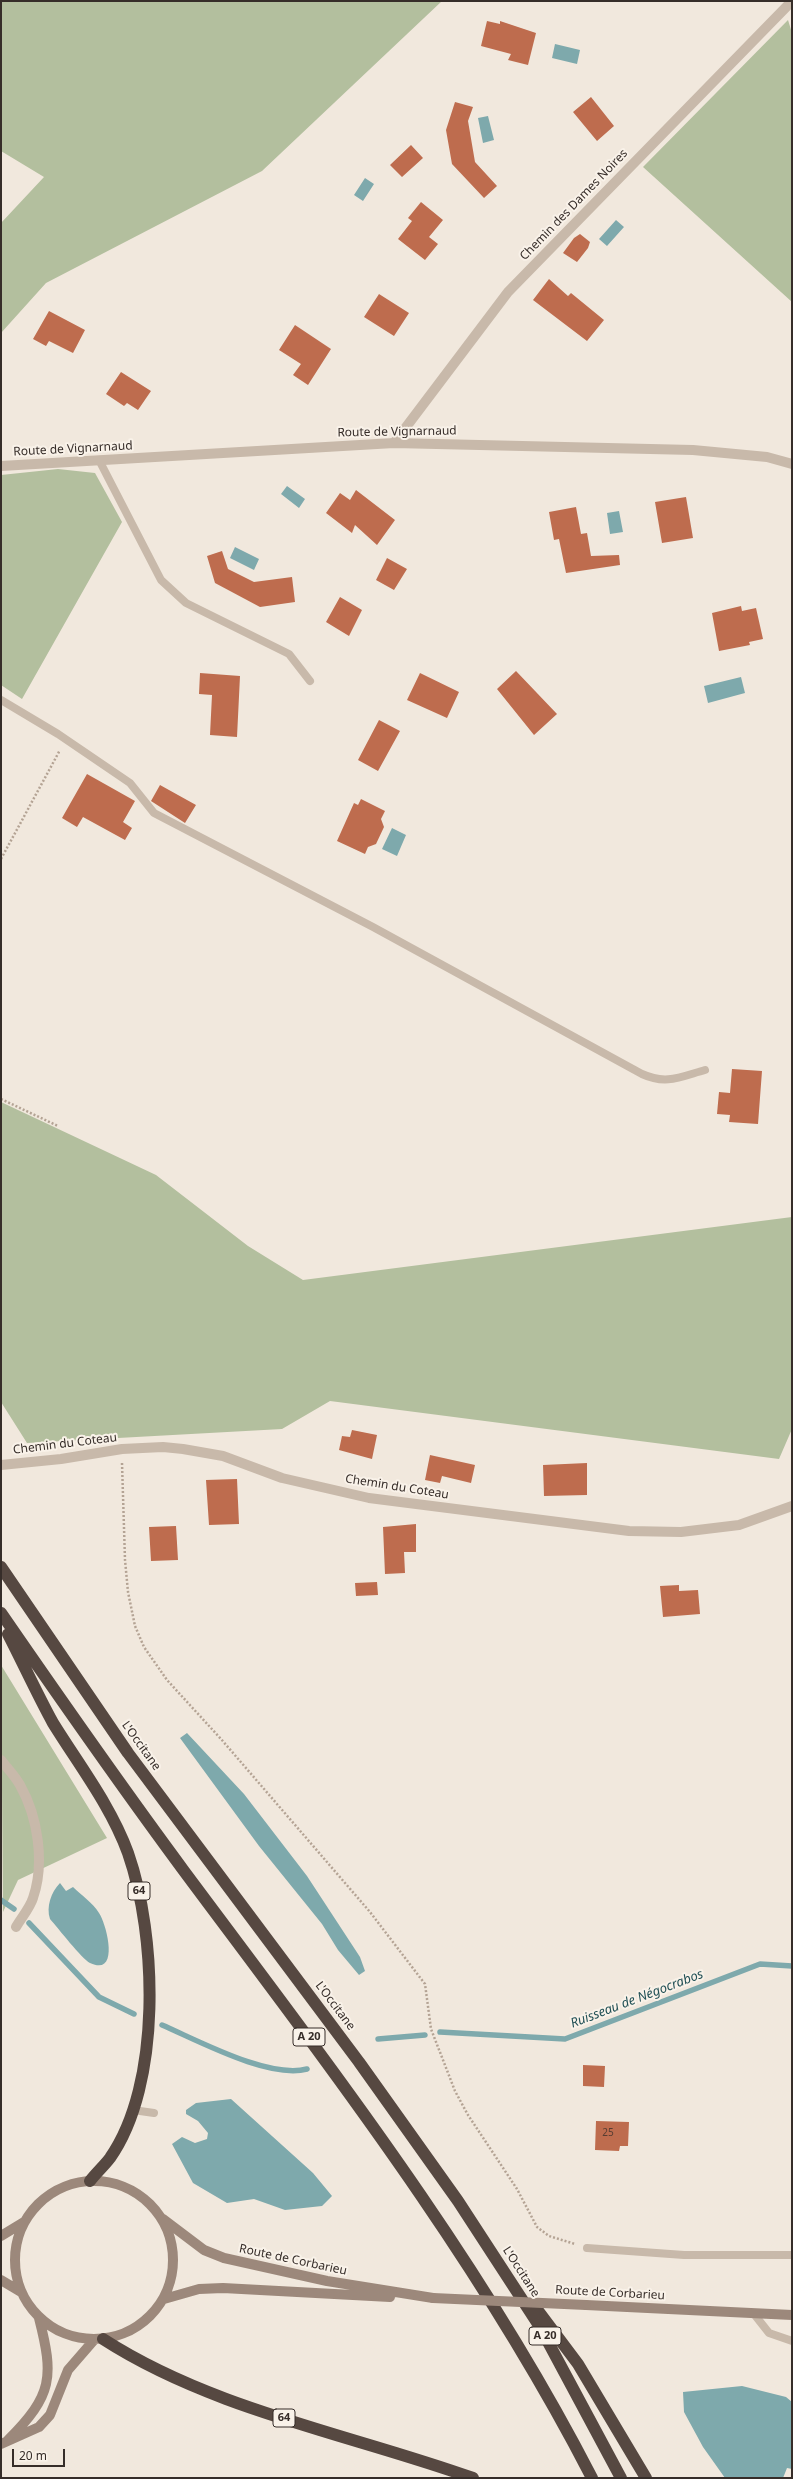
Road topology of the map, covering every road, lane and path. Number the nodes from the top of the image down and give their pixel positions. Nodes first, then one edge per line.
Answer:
1 (792, 1) edge
2 (394, 443) junction
3 (100, 460) junction
4 (792, 464) edge
5 (1, 466) edge
6 (310, 681) dead end
7 (1, 700) edge
8 (66, 739) junction
9 (1, 859) edge
10 (704, 1070) dead end
11 (1, 1098) edge
12 (58, 1126) dead end
13 (122, 1449) junction
14 (1, 1465) edge
15 (792, 1506) edge
16 (1, 1567) edge
17 (1, 1613) edge
18 (1, 1620) edge
19 (1, 1760) edge
20 (16, 1927) dead end
21 (133, 2110) junction
22 (154, 2113) dead end
23 (90, 2181) junction
24 (458, 2201) junction
25 (160, 2215) junction
26 (24, 2222) junction
27 (1, 2236) edge
28 (587, 2248) joint
29 (792, 2255) edge
30 (1, 2280) edge
31 (21, 2292) junction
32 (433, 2298) junction
33 (164, 2299) junction
34 (754, 2314) junction
35 (790, 2316) edge
36 (39, 2318) junction
37 (99, 2340) junction
38 (792, 2341) edge
39 (3, 2443) edge
40 (472, 2478) edge
41 (592, 2478) edge
42 (621, 2478) edge
43 (646, 2478) edge

1 - 2 street, Chemin des Dames Noires
2 - 3 street, Route de Vignarnaud
2 - 4 street, Route de Vignarnaud
3 - 5 street, Route de Vignarnaud
3 - 6 lane
7 - 8 lane
8 - 9 path
8 - 10 lane
11 - 12 path
13 - 14 street, Chemin du Coteau
13 - 15 street, Chemin du Coteau
13 - 28 path
16 - 24 highway, L'Occitane / A 20
17 - 41 highway, A 20
18 - 21 highway, 64
19 - 20 street
21 - 22 lane
21 - 23 highway, 64
23 - 25 main road, Route de Corbarieu
23 - 26 main road, Route de Corbarieu
24 - 42 highway, L'Occitane / A 20
24 - 43 highway
25 - 32 main road, Route de Corbarieu
25 - 33 main road
26 - 27 main road
26 - 31 main road
28 - 29 lane
30 - 31 main road
31 - 36 main road
32 - 33 main road, Route de Corbarieu
32 - 34 main road, Route de Corbarieu, bridge
33 - 37 main road
34 - 35 main road, Route de Corbarieu
34 - 38 lane
36 - 37 main road
36 - 39 main road
37 - 39 main road
37 - 40 highway, 64

